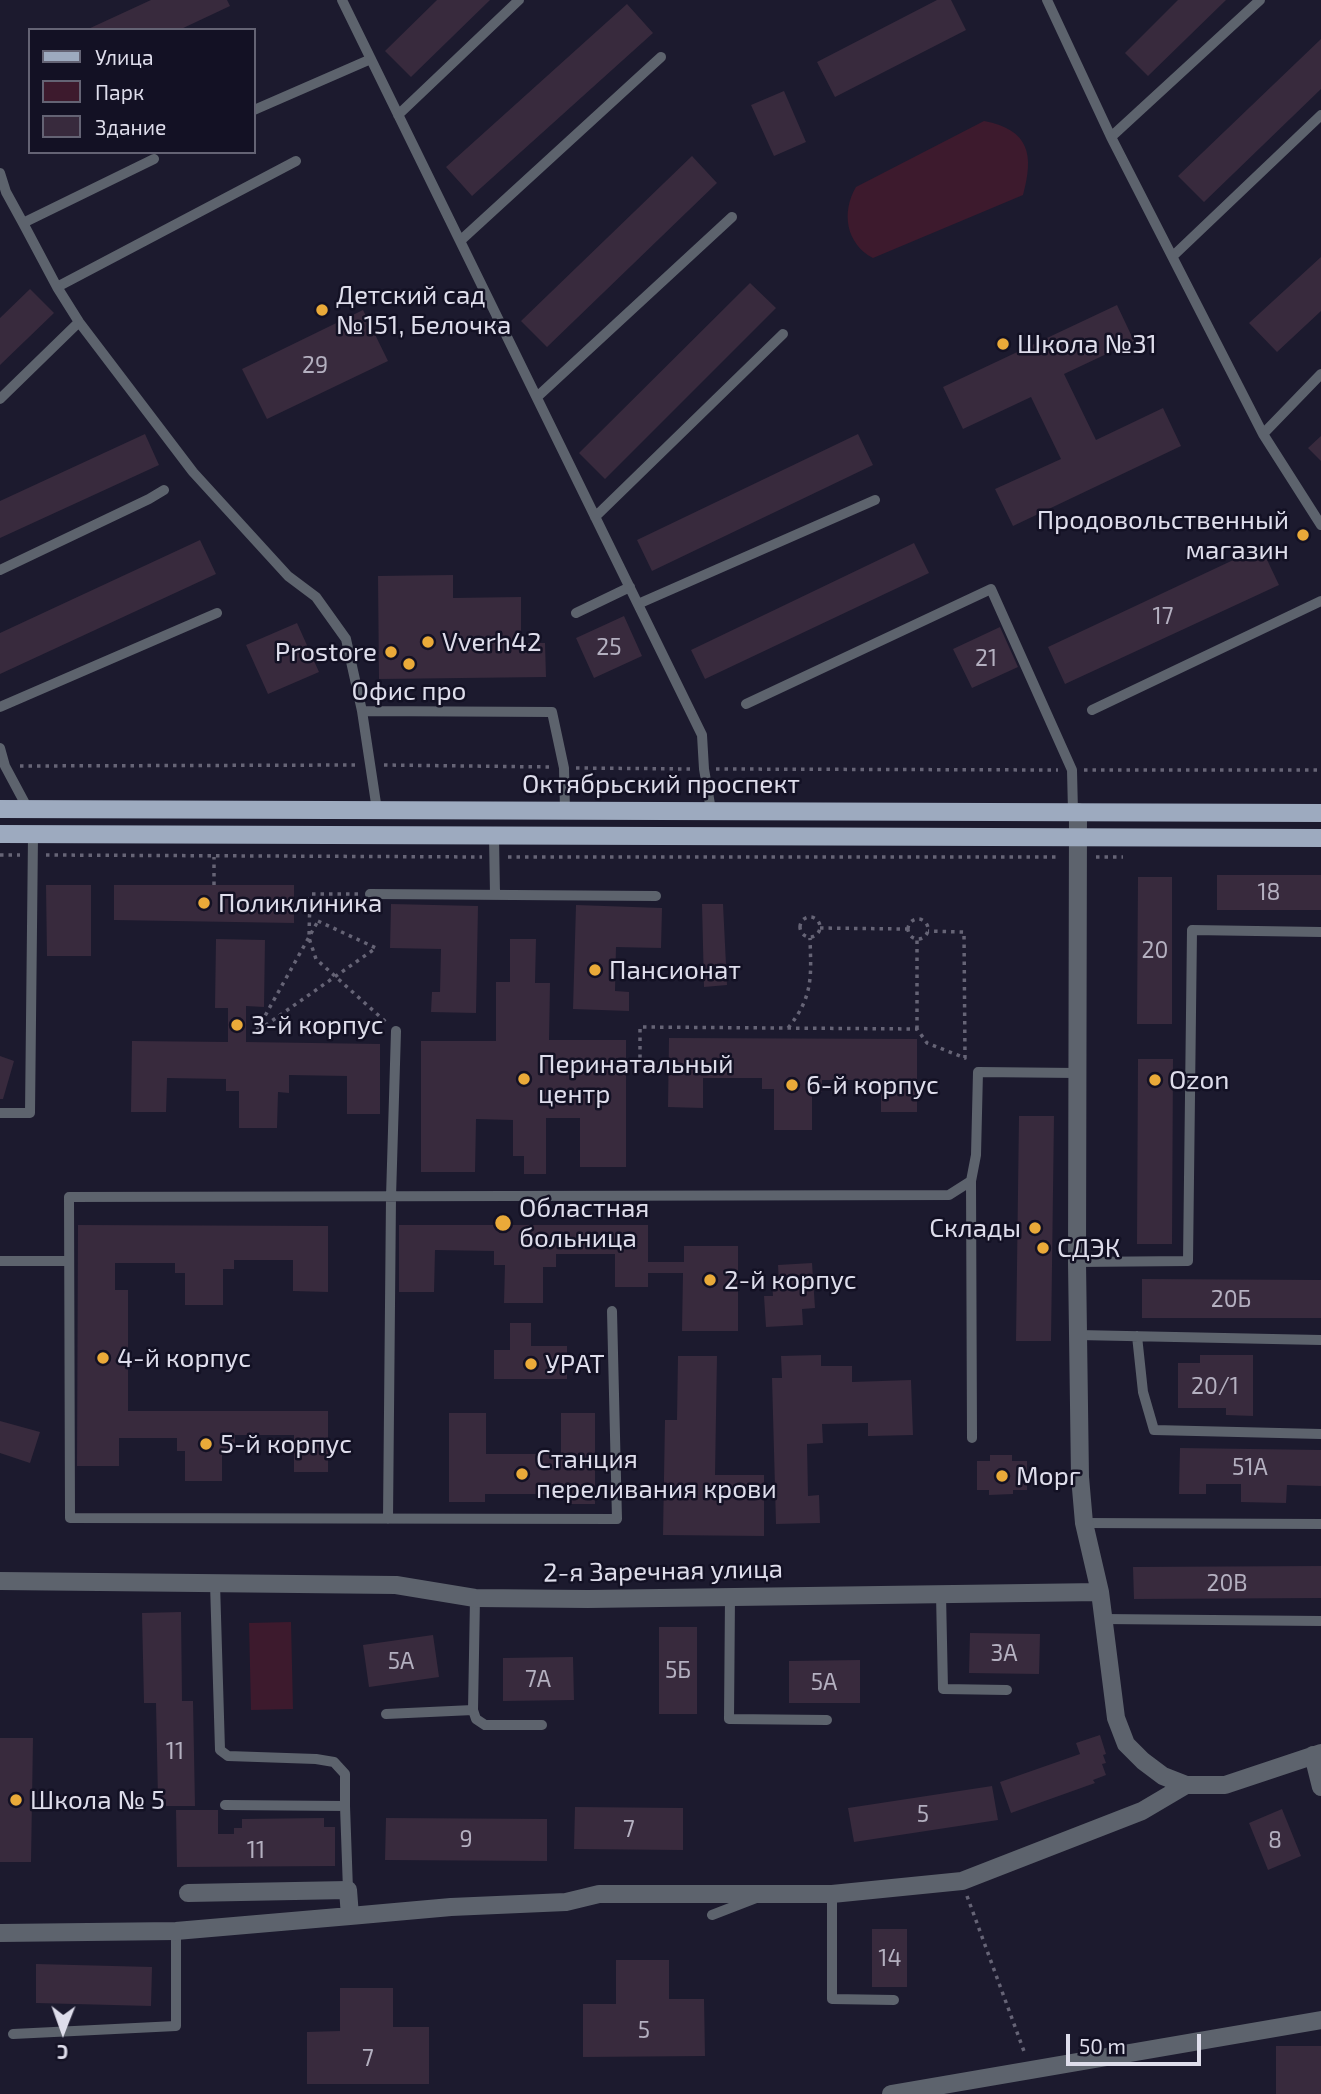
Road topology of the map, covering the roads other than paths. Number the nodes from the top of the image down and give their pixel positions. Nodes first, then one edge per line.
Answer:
1 (342, 0) edge
2 (519, 0) edge
3 (1047, 0) edge
4 (1260, 0) edge
5 (661, 57) dead end
6 (371, 59) junction
7 (256, 109) edge
8 (398, 115) junction
9 (1321, 115) edge
10 (1111, 137) junction
11 (154, 159) dead end
12 (296, 161) dead end
13 (0, 173) edge
14 (3, 195) edge
15 (732, 217) dead end
16 (23, 223) junction
17 (460, 241) junction
18 (1173, 256) junction
19 (57, 287) junction
20 (79, 322) junction
21 (783, 334) dead end
22 (1321, 373) edge
23 (537, 397) junction
24 (0, 399) edge
25 (1263, 434) junction
26 (164, 490) dead end
27 (875, 500) dead end
28 (595, 517) junction
29 (1321, 525) edge
30 (0, 570) edge
31 (630, 587) junction
32 (1321, 601) edge
33 (638, 604) junction
34 (217, 613) dead end
35 (576, 613) dead end
36 (746, 704) dead end
37 (0, 707) edge
38 (1092, 709) dead end
39 (362, 711) junction
40 (0, 748) edge
41 (0, 809) edge
42 (28, 809) junction
43 (377, 810) junction
44 (565, 810) junction
45 (710, 810) junction
46 (1075, 812) junction
47 (1321, 813) edge
48 (0, 834) edge
49 (33, 835) junction
50 (494, 836) junction
51 (1078, 837) junction
52 (1321, 838) edge
53 (370, 894) road end
54 (495, 894) junction
55 (656, 896) dead end
56 (1321, 932) edge
57 (396, 1031) road end
58 (1077, 1073) junction
59 (0, 1113) edge
60 (971, 1181) junction
61 (391, 1197) junction
62 (0, 1261) edge
63 (69, 1261) junction
64 (1077, 1262) junction
65 (612, 1311) dead end
66 (1078, 1335) junction
67 (1137, 1336) junction
68 (1321, 1340) edge
69 (1321, 1434) edge
70 (972, 1438) dead end
71 (388, 1519) junction
72 (1084, 1523) junction
73 (1321, 1524) edge
74 (0, 1581) edge
75 (215, 1583) junction
76 (1100, 1592) junction
77 (941, 1594) junction
78 (730, 1596) junction
79 (475, 1598) junction
80 (1103, 1619) junction
81 (1321, 1621) edge
82 (1007, 1690) dead end
83 (473, 1710) junction
84 (386, 1714) dead end
85 (827, 1720) dead end
86 (542, 1725) dead end
87 (1317, 1754) edge
88 (1186, 1785) junction
89 (1321, 1787) edge
90 (225, 1805) dead end
91 (345, 1806) junction
92 (348, 1890) junction
93 (188, 1893) dead end
94 (765, 1894) junction
95 (832, 1895) junction
96 (712, 1915) dead end
97 (350, 1916) junction
98 (176, 1931) junction
99 (0, 1933) edge
100 (894, 2000) dead end
101 (1321, 2020) edge
102 (13, 2034) dead end
103 (891, 2094) edge

1 - 6 lane
2 - 8 lane
3 - 10 lane
4 - 10 lane
5 - 17 lane
6 - 7 lane
6 - 8 lane
8 - 17 lane
9 - 18 lane
10 - 18 lane
11 - 16 lane
12 - 19 lane
13 - 14 lane
14 - 16 lane
15 - 23 lane
16 - 19 lane
17 - 23 lane
18 - 25 lane
19 - 20 lane
20 - 24 lane
20 - 39 lane
21 - 28 lane
22 - 25 lane
23 - 28 lane
25 - 29 lane
26 - 30 lane
27 - 33 lane
28 - 31 lane
31 - 33 lane
31 - 35 lane
32 - 38 lane
33 - 45 lane
34 - 37 lane
36 - 46 lane
39 - 43 lane
39 - 44 lane
40 - 42 lane
41 - 42 main road, Октябрьский проспект
42 - 43 main road, Октябрьский проспект
43 - 44 main road, Октябрьский проспект
44 - 45 main road, Октябрьский проспект
45 - 46 main road, Октябрьский проспект
46 - 47 main road, Октябрьский проспект
46 - 51 street
48 - 49 main road, Октябрьский проспект
49 - 50 main road, Октябрьский проспект
49 - 59 lane
50 - 51 main road, Октябрьский проспект
50 - 54 lane
51 - 52 main road, Октябрьский проспект
51 - 58 street
53 - 54 lane
54 - 55 lane
56 - 64 lane
57 - 61 lane
58 - 60 lane
58 - 64 street
60 - 61 lane
60 - 70 lane
61 - 63 lane
61 - 71 lane
62 - 63 lane
63 - 71 lane
64 - 66 street
65 - 71 lane
66 - 67 lane
66 - 72 street
67 - 68 lane
67 - 69 lane
72 - 73 lane
72 - 76 street
74 - 75 street, 2-я Заречная улица
75 - 79 street, 2-я Заречная улица
75 - 91 lane
76 - 77 street, 2-я Заречная улица
76 - 80 street
77 - 78 street, 2-я Заречная улица
77 - 82 lane
78 - 79 street, 2-я Заречная улица
78 - 85 lane
79 - 83 lane
80 - 81 lane
80 - 88 street
83 - 84 lane
83 - 86 lane
87 - 88 street
87 - 89 street
88 - 95 street
90 - 91 lane
91 - 92 lane
92 - 93 street
92 - 97 street
94 - 95 street
94 - 96 lane
94 - 97 street
95 - 100 lane
97 - 98 street
98 - 99 street
98 - 102 lane
101 - 103 street

